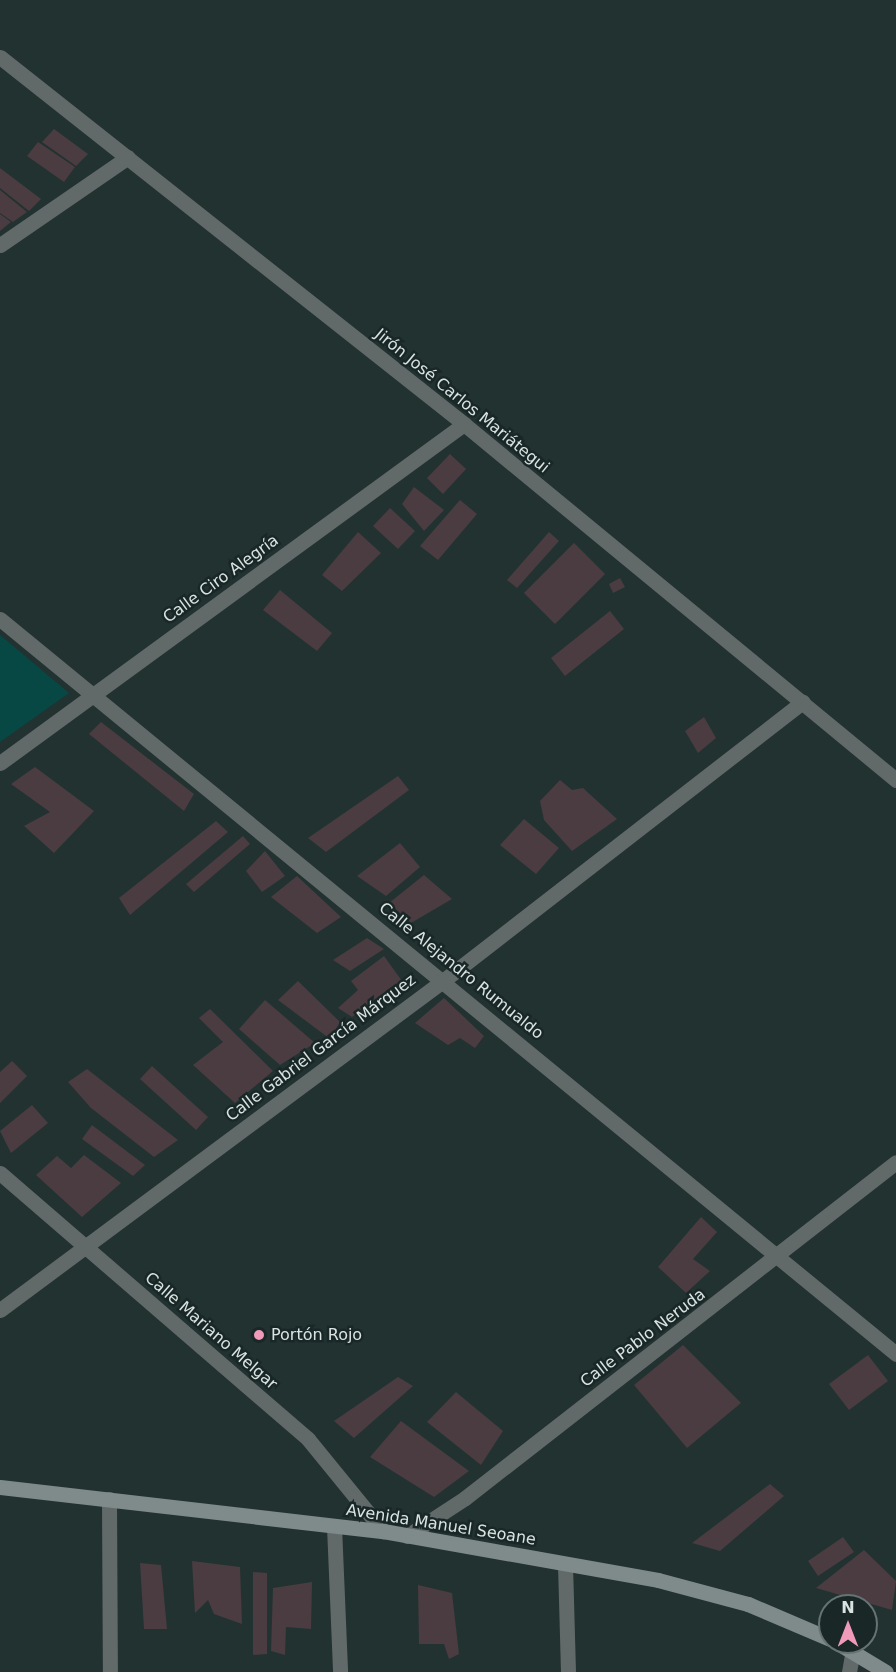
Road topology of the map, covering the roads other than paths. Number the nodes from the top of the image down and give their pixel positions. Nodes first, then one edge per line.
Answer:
1 (0, 57) edge
2 (128, 158) junction
3 (0, 245) edge
4 (464, 424) junction
5 (0, 620) edge
6 (91, 696) junction
7 (803, 702) junction
8 (0, 763) edge
9 (896, 780) edge
10 (444, 980) junction
11 (896, 1162) edge
12 (0, 1173) edge
13 (85, 1246) junction
14 (778, 1257) junction
15 (0, 1310) edge
16 (896, 1354) edge
17 (0, 1487) edge
18 (108, 1499) junction
19 (334, 1526) junction
20 (383, 1531) junction
21 (407, 1536) junction
22 (564, 1564) junction
23 (818, 1635) edge
24 (852, 1654) edge
25 (859, 1654) edge
26 (110, 1672) edge
27 (340, 1672) edge
28 (568, 1672) edge
29 (849, 1672) edge
30 (886, 1672) edge

1 - 2 street, Jirón José Carlos Mariátegui
2 - 3 street
2 - 4 street, Jirón José Carlos Mariátegui
4 - 6 street, Calle Ciro Alegría
4 - 7 street, Jirón José Carlos Mariátegui
5 - 6 street, Calle Alejandro Rumualdo
6 - 8 street, Calle Ciro Alegría
6 - 10 street, Calle Alejandro Rumualdo
7 - 9 street, Jirón José Carlos Mariátegui
7 - 10 street, Calle Gabriel García Márquez
10 - 13 street, Calle Gabriel García Márquez
10 - 14 street, Calle Alejandro Rumualdo
11 - 14 street, Calle Pablo Neruda
12 - 13 street, Calle Mariano Melgar
13 - 15 street, Calle Gabriel García Márquez
13 - 20 street, Calle Mariano Melgar
14 - 16 street, Calle Alejandro Rumualdo
14 - 21 street, Calle Pablo Neruda
17 - 18 main road, Avenida Manuel Seoane
18 - 19 main road, Avenida Manuel Seoane
18 - 26 street
19 - 20 main road, Avenida Manuel Seoane
19 - 27 street
20 - 21 main road, Avenida Manuel Seoane
21 - 22 main road, Avenida Manuel Seoane
22 - 23 main road, Avenida Manuel Seoane
22 - 28 street
24 - 29 street
25 - 30 main road

